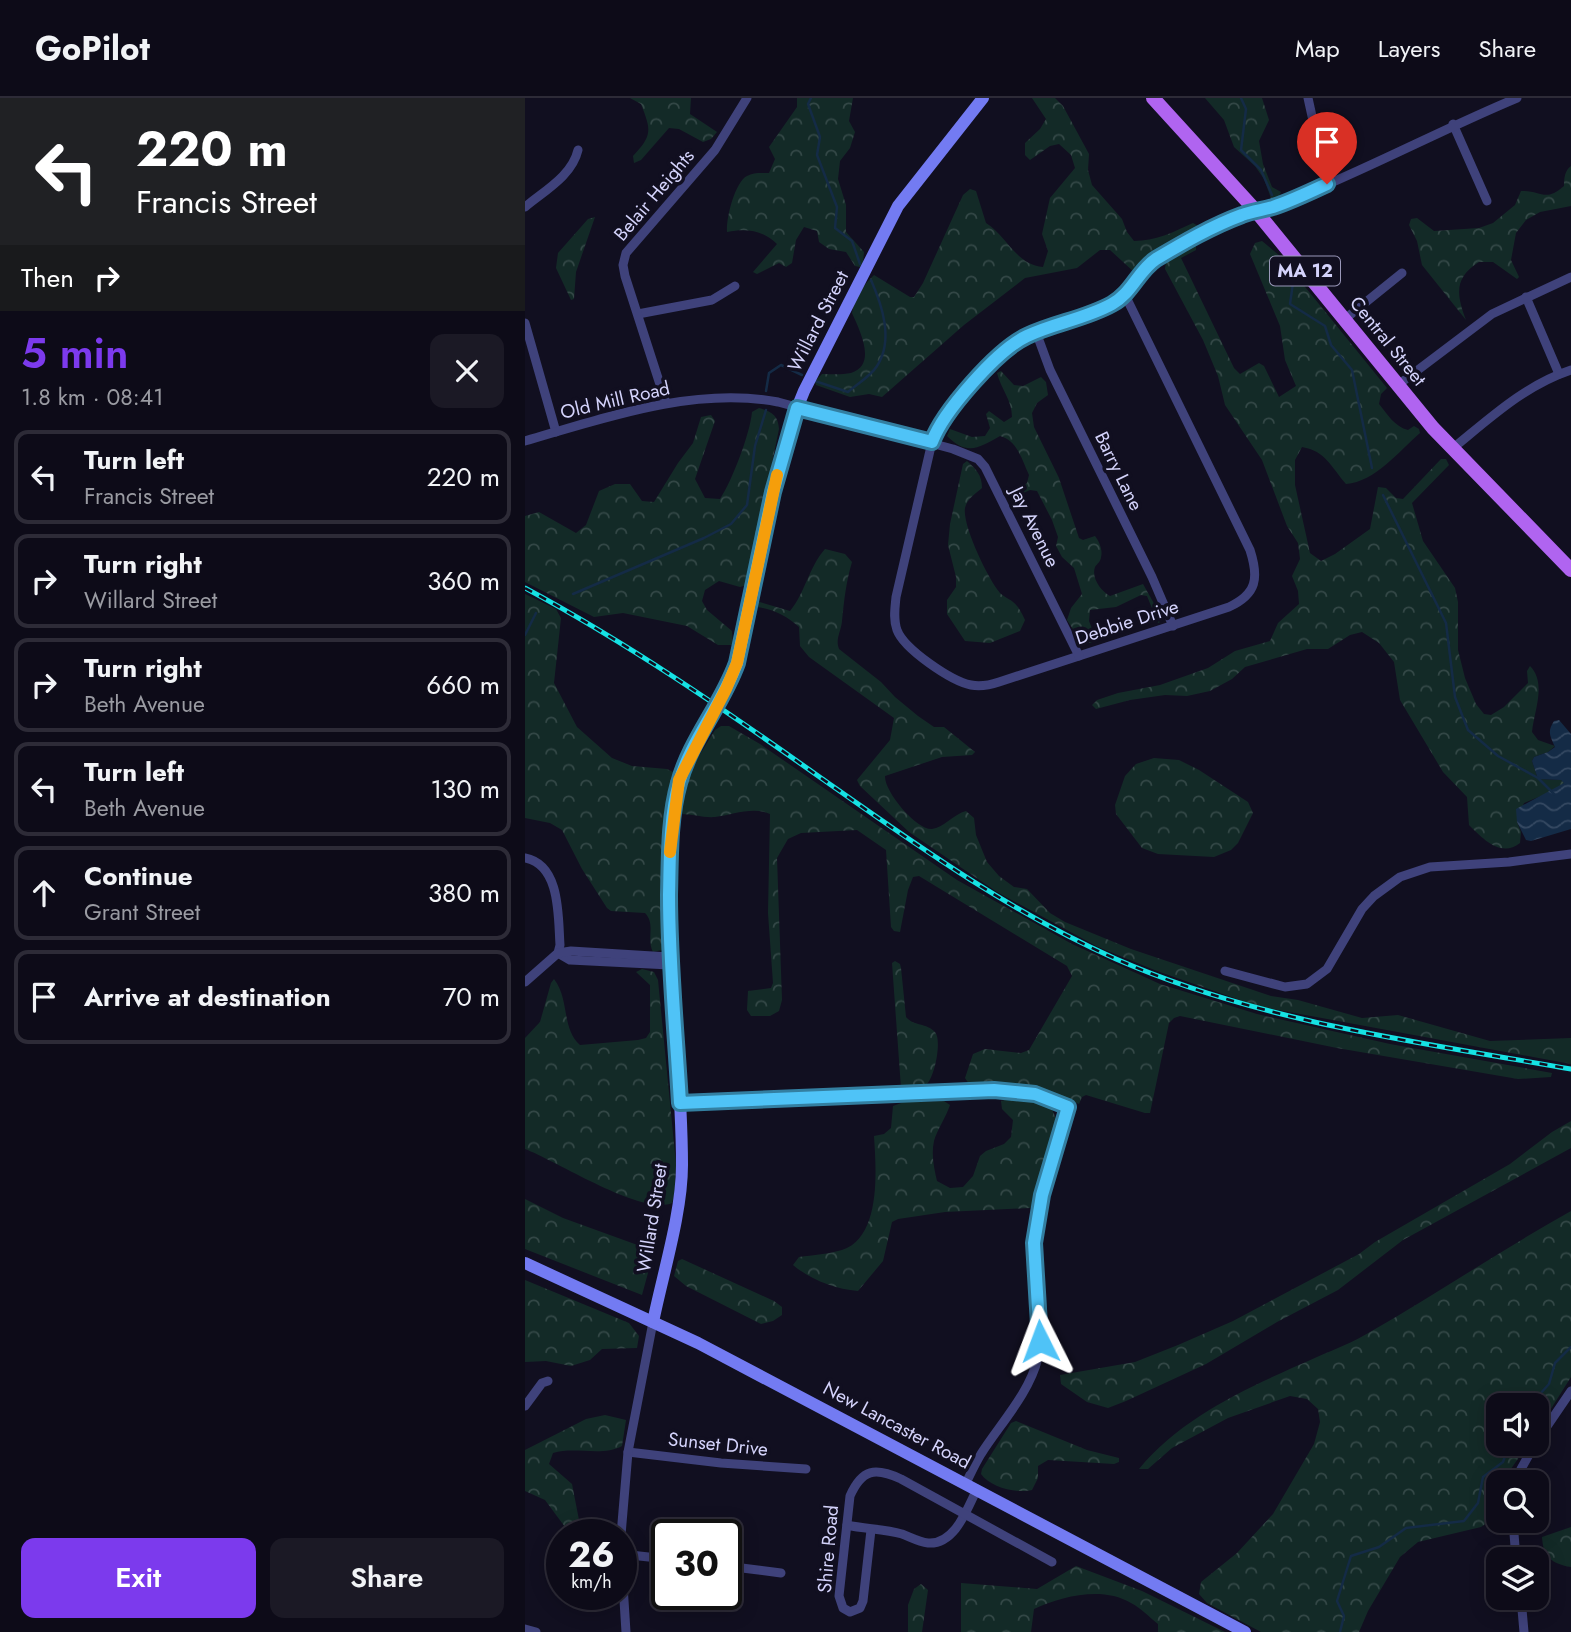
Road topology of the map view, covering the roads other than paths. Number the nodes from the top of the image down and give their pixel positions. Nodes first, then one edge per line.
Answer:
1 (747, 98) edge
2 (983, 98) edge
3 (1153, 98) edge
4 (1308, 98) edge
5 (1517, 98) edge
6 (1453, 124) junction
7 (578, 150) dead end
8 (1327, 184) junction
9 (1487, 201) dead end
10 (525, 207) edge
11 (1256, 211) junction
12 (1402, 272) dead end
13 (1571, 277) edge
14 (735, 286) dead end
15 (1125, 295) junction
16 (1526, 297) junction
17 (638, 314) junction
18 (1345, 319) junction
19 (525, 323) edge
20 (1035, 332) junction
21 (536, 361) junction
22 (525, 364) edge
23 (1571, 370) edge
24 (1559, 374) junction
25 (1398, 385) junction
26 (666, 403) junction
27 (797, 408) junction
28 (556, 432) junction
29 (525, 441) edge
30 (932, 442) junction
31 (1452, 449) junction
32 (1571, 570) edge
33 (1173, 626) junction
34 (1079, 656) junction
35 (1571, 854) edge
36 (525, 858) edge
37 (558, 953) junction
38 (670, 961) junction
39 (1225, 971) dead end
40 (525, 982) edge
41 (680, 1103) junction
42 (525, 1263) edge
43 (653, 1322) junction
44 (548, 1381) dead end
45 (1571, 1391) edge
46 (525, 1406) edge
47 (1549, 1424) edge
48 (628, 1452) junction
49 (806, 1469) dead end
50 (972, 1486) junction
51 (964, 1514) junction
52 (622, 1519) edge
53 (847, 1525) junction
54 (871, 1530) junction
55 (1052, 1562) dead end
56 (742, 1568) edge
57 (781, 1573) dead end
58 (625, 1610) edge
59 (1522, 1610) edge
60 (525, 1629) edge
61 (536, 1632) edge
62 (626, 1632) edge
63 (1245, 1632) edge
64 (1524, 1632) edge

1 - 17 street, Belair Heights
2 - 27 street, Willard Street
3 - 11 main road, Central Street / MA 12
4 - 8 street
5 - 6 street
6 - 8 street
6 - 9 street
7 - 10 street
8 - 11 street
11 - 15 street
11 - 18 main road, Central Street / MA 12
12 - 18 street
13 - 16 street
14 - 17 street
15 - 20 street, Debbie Drive
15 - 33 street, Debbie Drive
16 - 24 street
16 - 25 street
17 - 26 street, Belair Heights
18 - 25 main road, Central Street / MA 12
19 - 21 street
20 - 30 street, Debbie Drive
20 - 33 street, Barry Lane
21 - 22 street
21 - 28 street
23 - 24 street
24 - 31 street
25 - 31 main road, Central Street / MA 12
26 - 27 street, Old Mill Road
26 - 28 street, Old Mill Road
27 - 30 street, Old Mill Road
27 - 38 street, Willard Street
28 - 29 street, Old Mill Road
30 - 34 street, Jay Avenue
30 - 34 street, Debbie Drive
31 - 32 main road, Central Street / MA 12
33 - 34 street, Debbie Drive
35 - 39 street
36 - 37 street
37 - 38 street
37 - 40 street
38 - 41 street, Willard Street
41 - 43 street, Willard Street
41 - 50 street
42 - 43 street, New Lancaster Road
43 - 48 street, Willard Street
43 - 50 street, New Lancaster Road
44 - 46 street
45 - 47 street
48 - 49 street, Sunset Drive
48 - 52 street, Willard Street
50 - 51 street
50 - 63 street, New Lancaster Road
51 - 53 street, Shire Road
51 - 54 street
51 - 55 street, Shire Road
53 - 54 street
53 - 54 street, Shire Road
56 - 57 street
58 - 62 street
59 - 64 street
60 - 61 street

